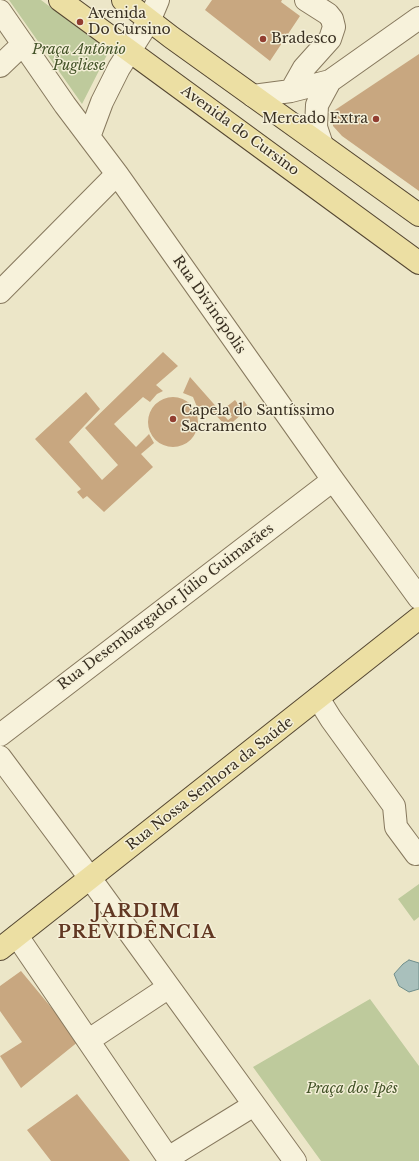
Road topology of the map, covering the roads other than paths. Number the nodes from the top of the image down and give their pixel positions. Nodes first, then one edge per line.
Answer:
1 (60, 0) edge
2 (123, 0) edge
3 (306, 0) edge
4 (154, 10) edge
5 (0, 11) edge
6 (419, 18) edge
7 (23, 44) junction
8 (130, 51) junction
9 (0, 66) edge
10 (330, 81) junction
11 (291, 91) junction
12 (253, 96) junction
13 (102, 102) junction
14 (65, 105) junction
15 (89, 137) junction
16 (322, 145) junction
17 (117, 174) junction
18 (419, 215) edge
19 (419, 263) edge
20 (0, 292) edge
21 (333, 480) junction
22 (419, 598) edge
23 (419, 618) edge
24 (318, 698) junction
25 (0, 734) edge
26 (0, 757) edge
27 (416, 854) dead end
28 (90, 878) junction
29 (17, 936) junction
30 (0, 949) edge
31 (169, 987) junction
32 (89, 1040) junction
33 (254, 1104) junction
34 (169, 1159) edge
35 (295, 1161) edge

1 - 8 main road, Avenida do Cursino
2 - 4 main road
3 - 11 street
4 - 8 street
4 - 12 main road
5 - 7 street, Rua Divinópolis
6 - 10 street
7 - 9 street
7 - 14 street, Rua Divinópolis
8 - 13 street
8 - 19 main road, Avenida do Cursino
10 - 11 street
10 - 16 street
11 - 12 street
12 - 16 main road
13 - 14 street
13 - 15 street
14 - 15 street, Rua Divinópolis
15 - 17 street, Rua Divinópolis
16 - 18 main road
17 - 20 street
17 - 21 street, Rua Divinópolis
21 - 22 street, Rua Divinópolis
21 - 25 street, Rua Desembargador Júlio Guimarães
23 - 24 main road, Rua Nossa Senhora da Saúde
24 - 27 street
24 - 28 main road, Rua Nossa Senhora da Saúde
26 - 28 street
28 - 29 main road, Rua Nossa Senhora da Saúde
28 - 31 street
29 - 30 main road, Rua Nossa Senhora da Saúde
29 - 32 street
31 - 32 street
31 - 33 street
32 - 34 street
33 - 34 street
33 - 35 street

